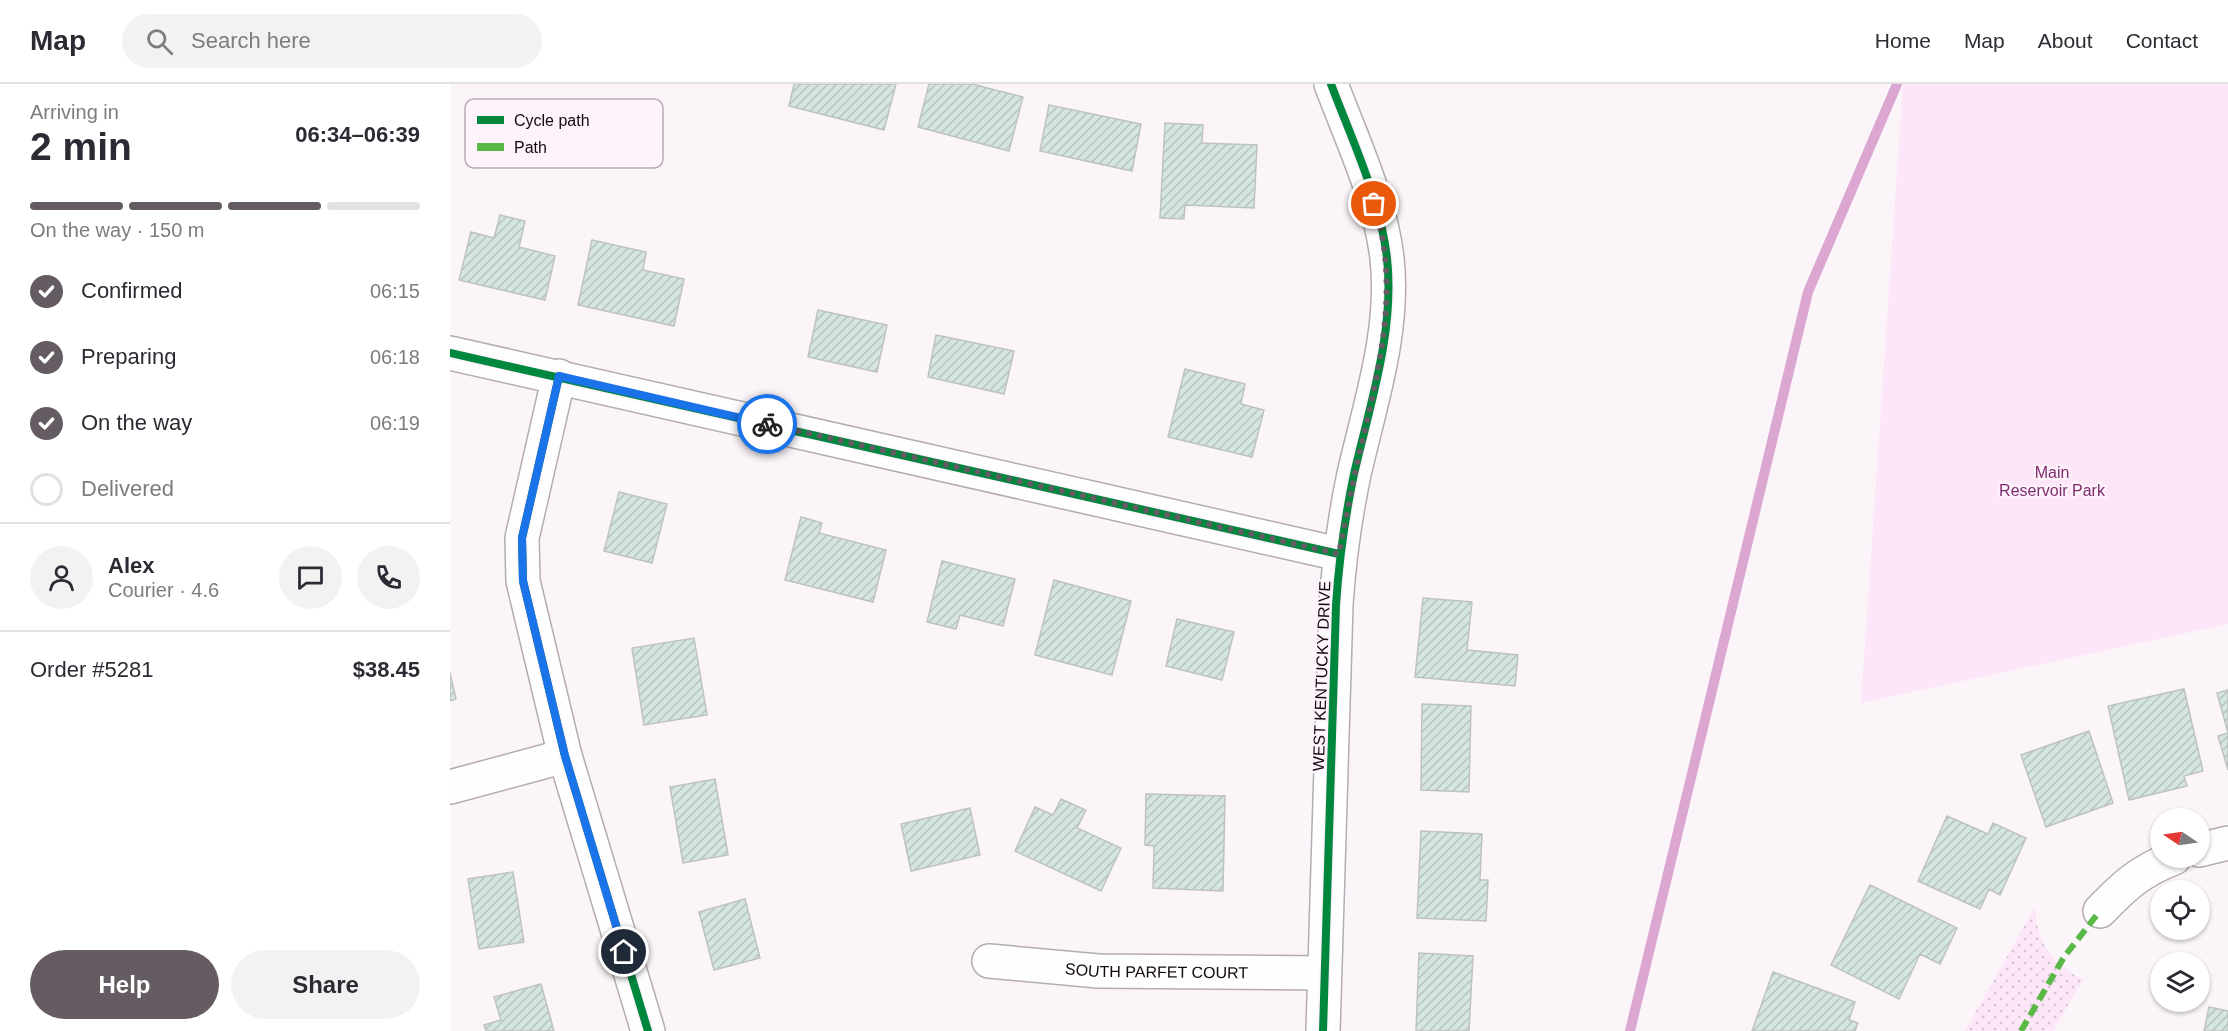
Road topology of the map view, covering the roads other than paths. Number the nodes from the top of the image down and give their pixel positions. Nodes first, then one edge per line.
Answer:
1 (1331, 84) edge
2 (450, 353) edge
3 (559, 376) junction
4 (1339, 554) junction
5 (565, 756) junction
6 (450, 787) edge
7 (2228, 843) edge
8 (2210, 847) edge
9 (2151, 868) edge
10 (2100, 911) dead end
11 (988, 961) dead end
12 (1324, 973) junction
13 (648, 1031) edge
14 (1323, 1031) edge

1 - 4 street, WEST KENTUCKY DRIVE
2 - 3 street
3 - 4 street
3 - 5 street
4 - 12 street, WEST KENTUCKY DRIVE
5 - 6 street
5 - 13 street
7 - 8 street
9 - 10 street
11 - 12 street, SOUTH PARFET COURT
12 - 14 street, WEST KENTUCKY DRIVE

